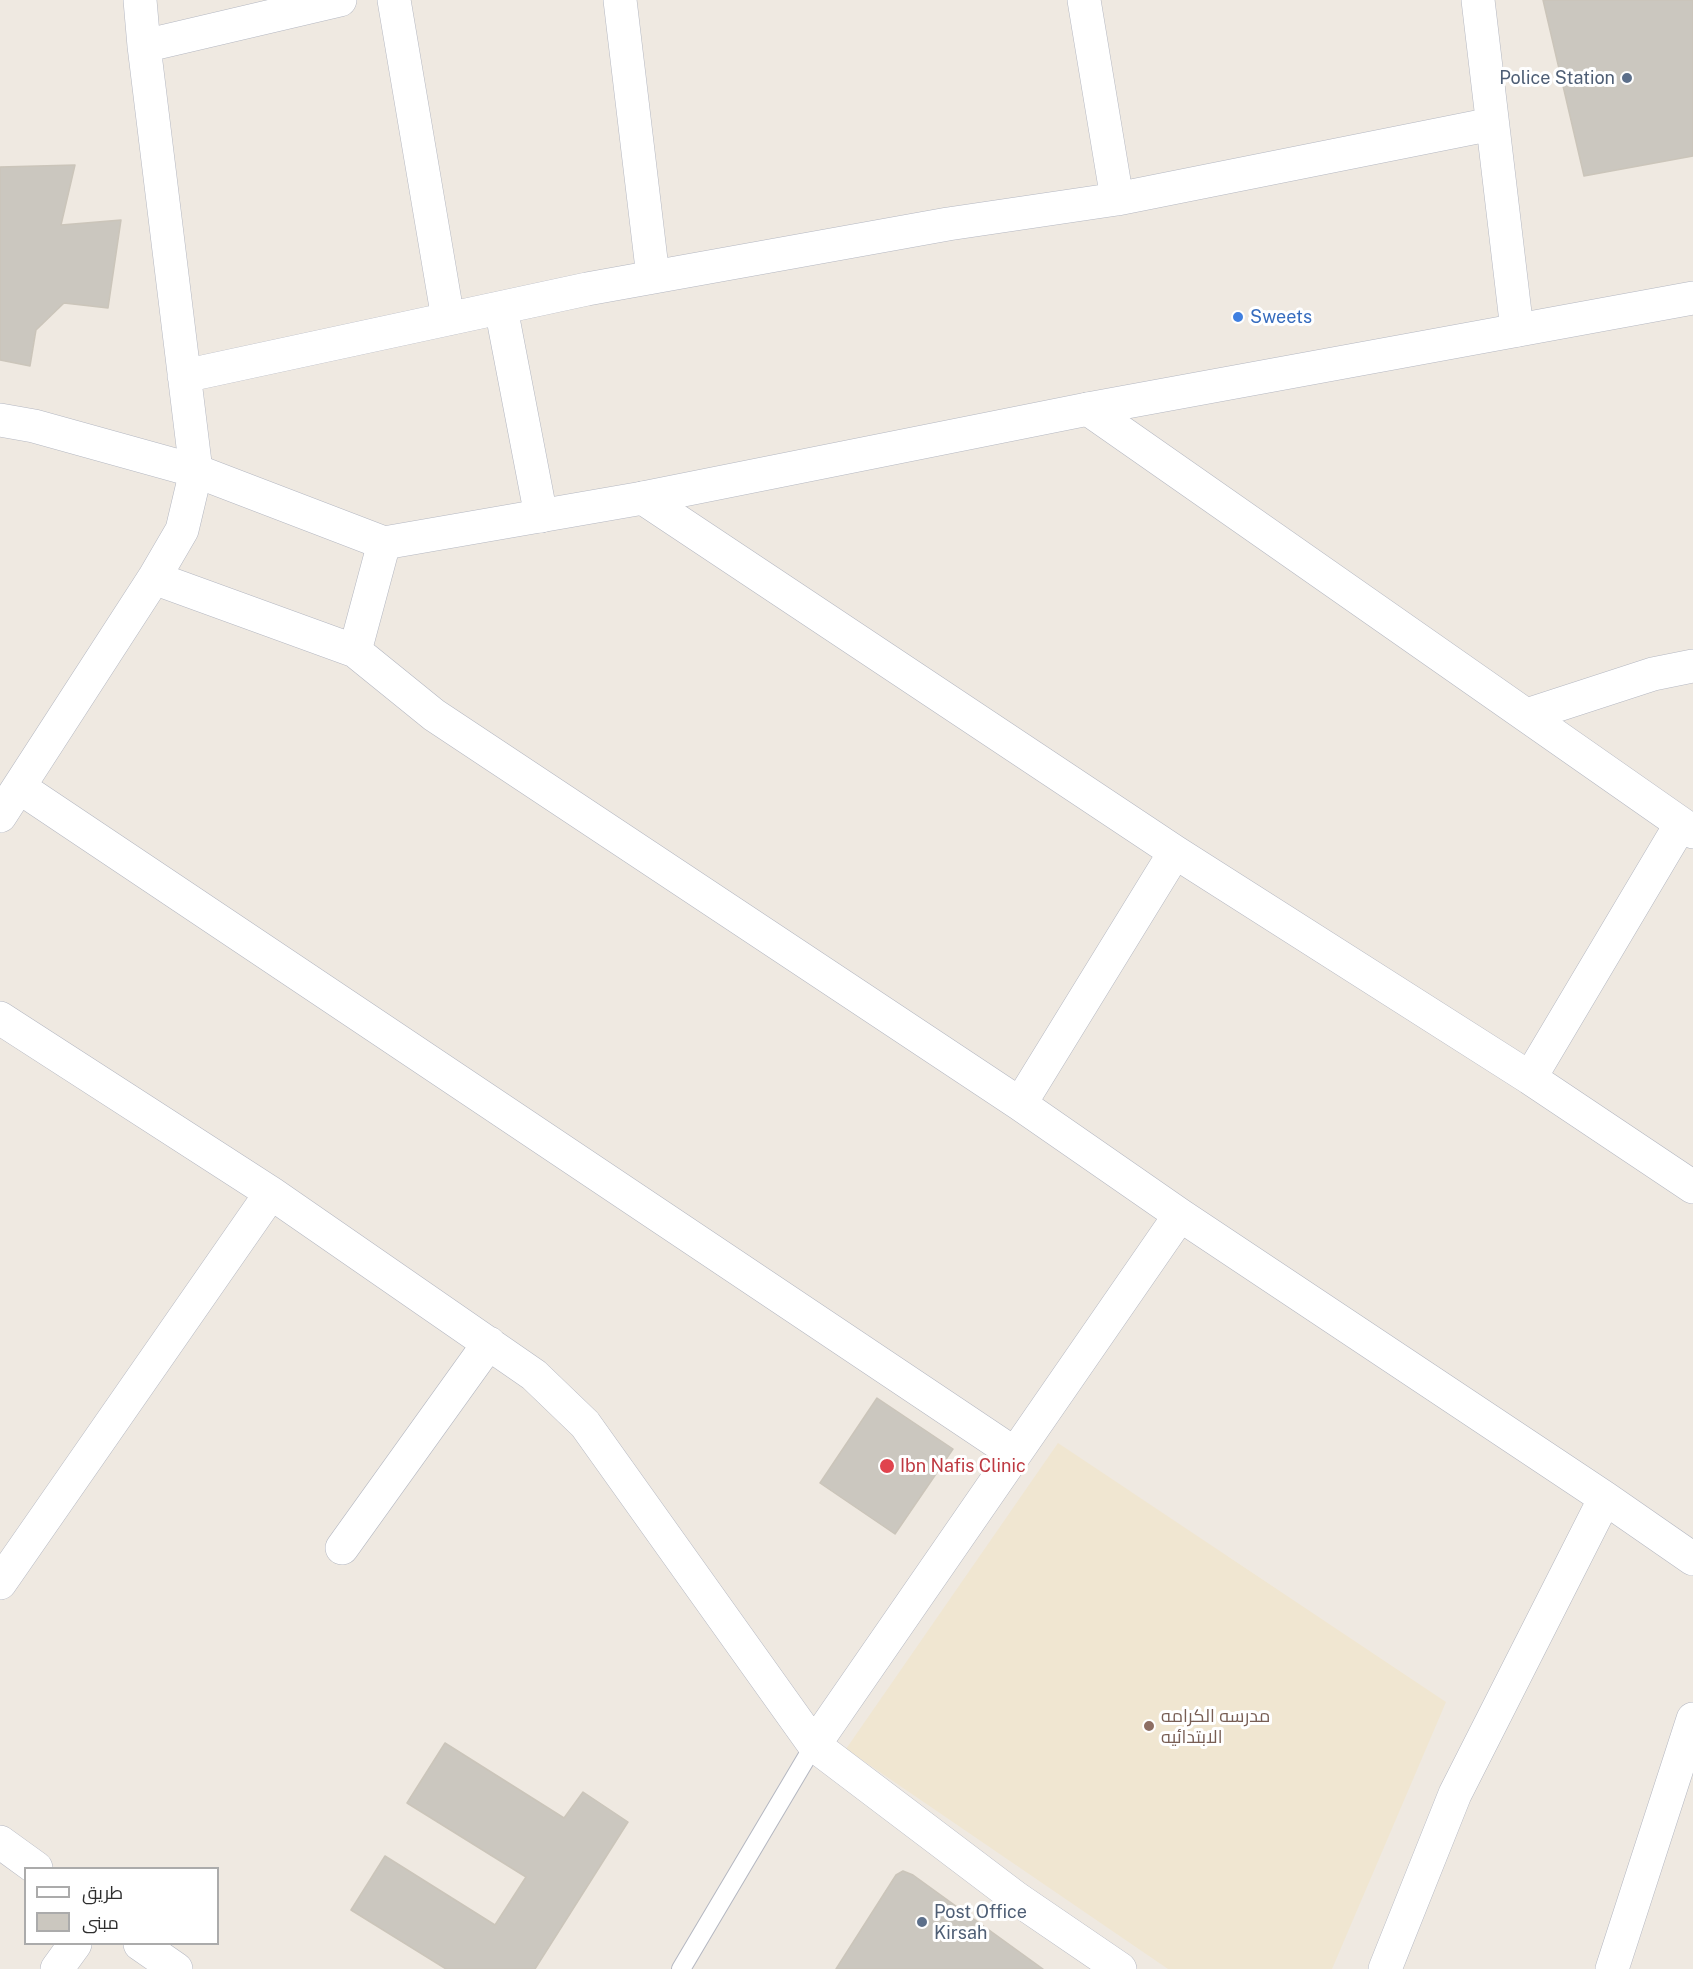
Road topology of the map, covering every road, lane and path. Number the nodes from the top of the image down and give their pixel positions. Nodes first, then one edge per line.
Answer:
1 (140, 0) edge
2 (340, 0) edge
3 (394, 0) edge
4 (620, 0) edge
5 (1084, 0) edge
6 (1478, 0) edge
7 (144, 46) junction
8 (1492, 124) junction
9 (1117, 199) junction
10 (653, 277) junction
11 (1693, 298) edge
12 (501, 308) junction
13 (448, 319) junction
14 (1517, 330) junction
15 (184, 376) junction
16 (1088, 409) junction
17 (0, 420) edge
18 (196, 471) junction
19 (643, 498) junction
20 (541, 516) junction
21 (384, 543) junction
22 (154, 578) junction
23 (355, 651) junction
24 (1693, 666) edge
25 (1527, 715) junction
26 (19, 787) junction
27 (0, 816) edge
28 (1687, 828) edge
29 (1175, 852) junction
30 (0, 1018) edge
31 (1530, 1078) junction
32 (1020, 1104) junction
33 (1693, 1188) edge
34 (271, 1194) junction
35 (1180, 1215) junction
36 (489, 1343) junction
37 (1015, 1454) junction
38 (1605, 1498) junction
39 (342, 1548) dead end
40 (1693, 1559) edge
41 (0, 1583) edge
42 (1693, 1719) edge
43 (814, 1745) junction
44 (0, 1842) edge
45 (33, 1867) edge
46 (74, 1945) edge
47 (141, 1945) edge
48 (57, 1969) edge
49 (176, 1969) edge
50 (681, 1969) edge
51 (1120, 1969) edge
52 (1385, 1969) edge
53 (1612, 1969) edge

1 - 7 street
2 - 7 street
3 - 13 street
4 - 10 street
5 - 9 street
6 - 8 street
7 - 15 street
8 - 9 street
8 - 14 street
9 - 10 street
10 - 12 street
11 - 14 street
12 - 13 street
12 - 20 street
13 - 15 street
14 - 16 street
15 - 18 street
16 - 19 street
16 - 25 street
17 - 18 street
18 - 21 street
18 - 22 street
19 - 20 street
19 - 29 street
20 - 21 street
21 - 23 street
22 - 23 street
22 - 26 street
23 - 32 street
24 - 25 street
25 - 28 street
26 - 27 street
26 - 37 street
28 - 31 street
29 - 31 street
29 - 32 street
30 - 34 street
31 - 33 street
32 - 35 street
34 - 36 street
34 - 41 street
35 - 37 street
35 - 38 street
36 - 39 street
36 - 43 street
37 - 43 street
38 - 40 street
38 - 52 street
42 - 53 street
43 - 50 lane
43 - 51 street
44 - 45 street
46 - 48 street
47 - 49 street

